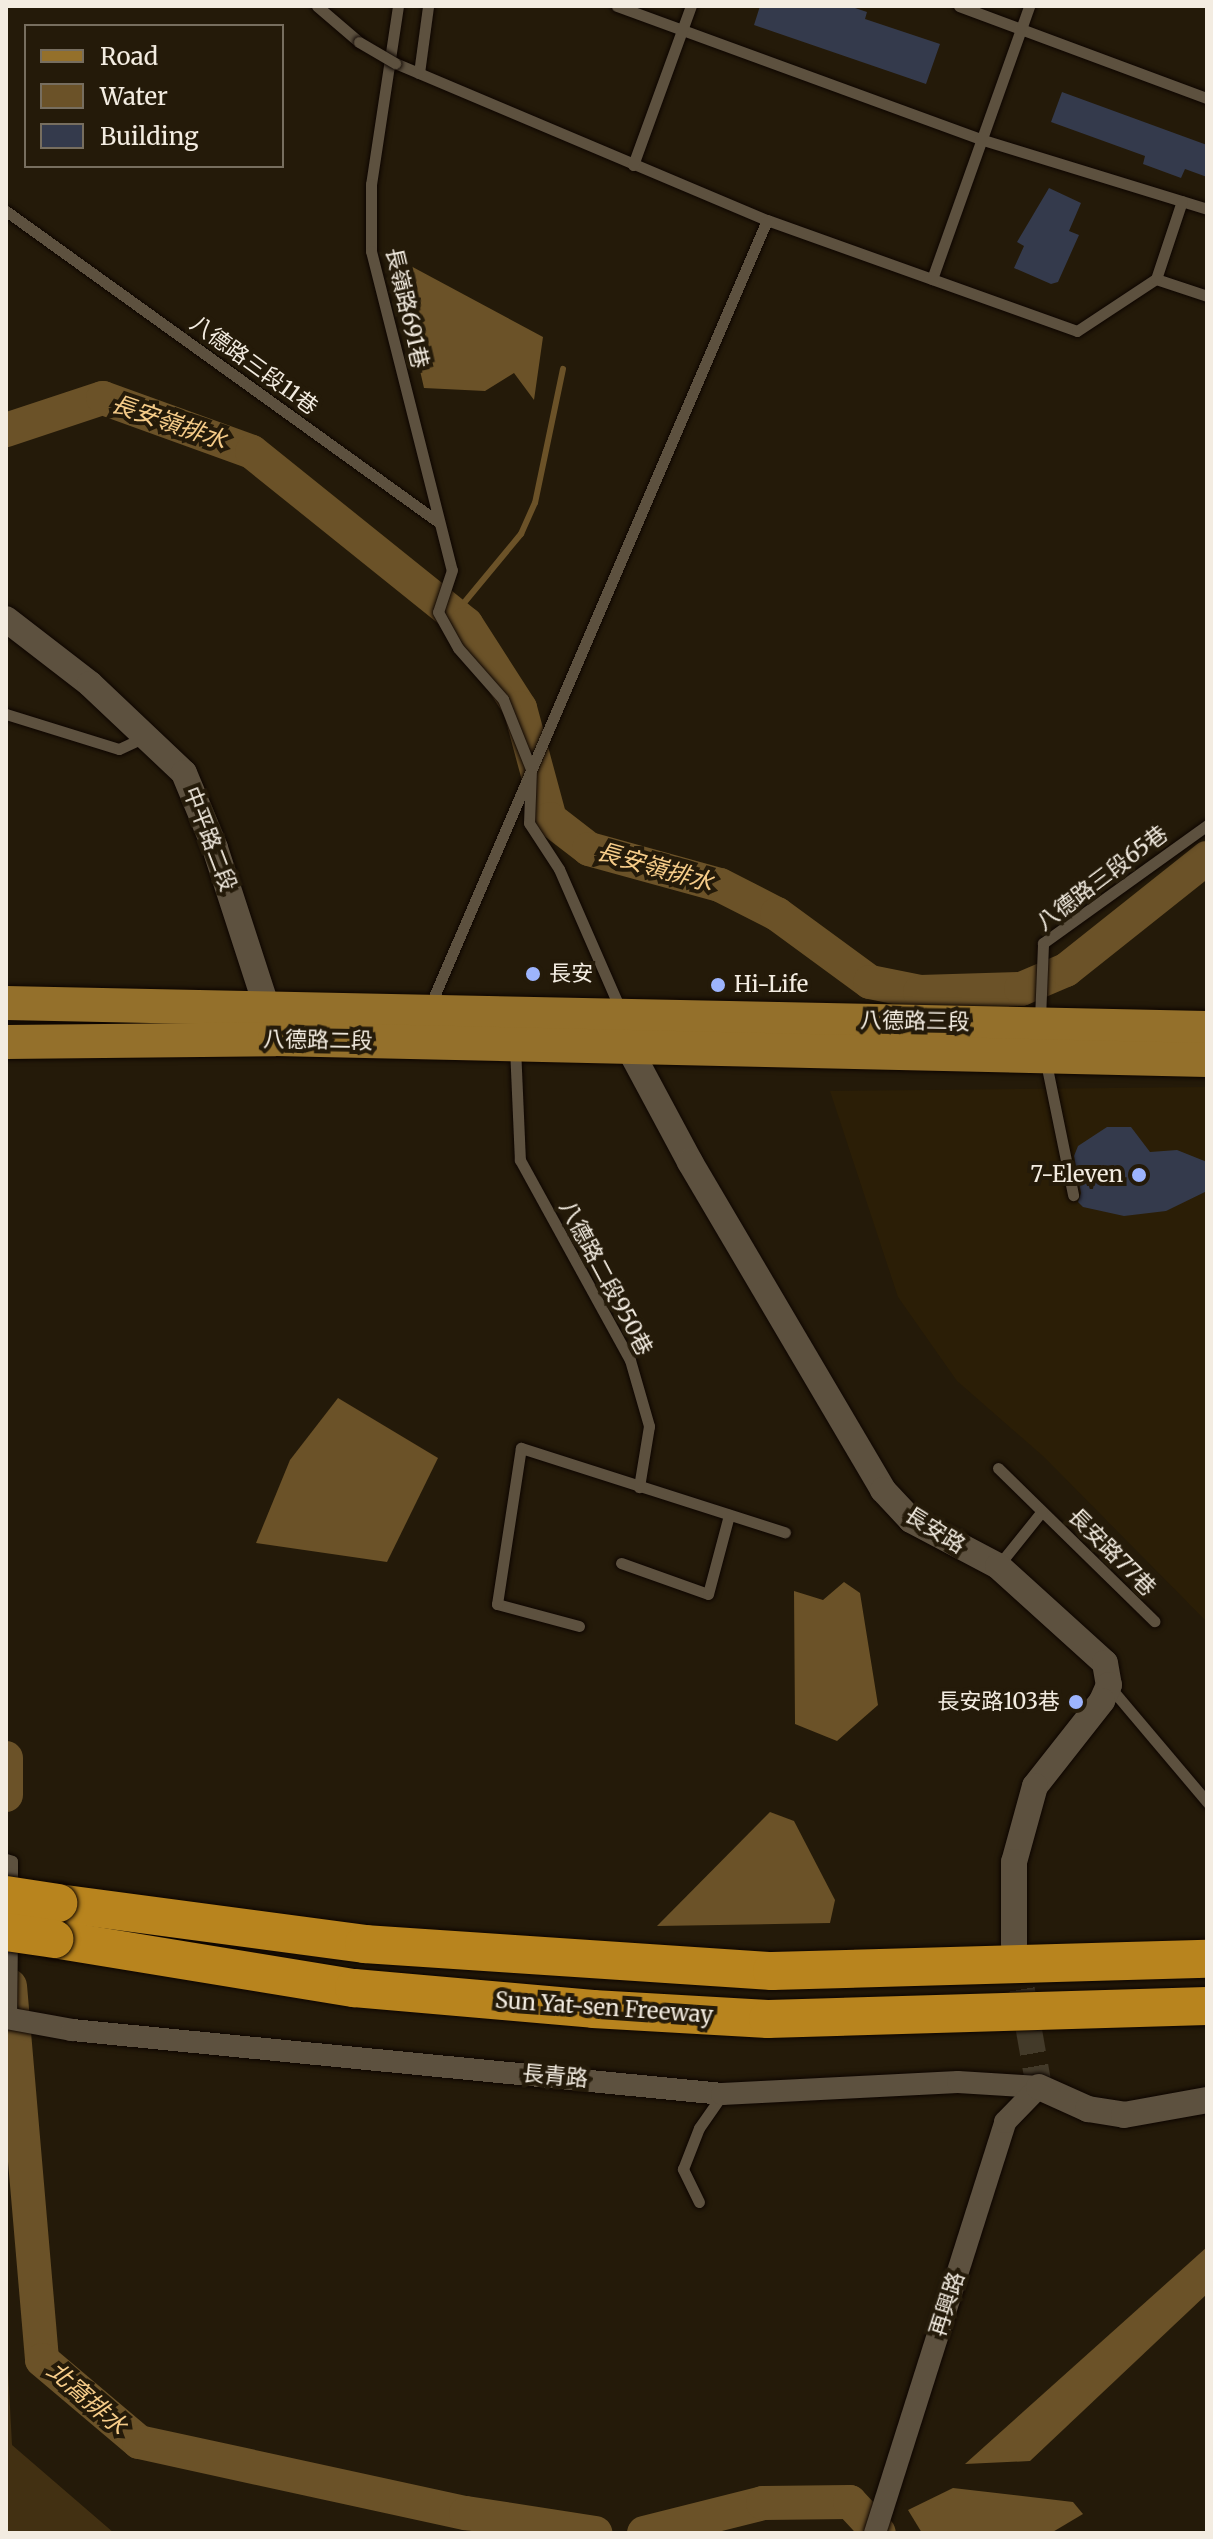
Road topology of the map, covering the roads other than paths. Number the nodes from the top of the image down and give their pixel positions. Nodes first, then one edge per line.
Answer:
1 (317, 6) edge
2 (398, 6) edge
3 (428, 6) edge
4 (617, 6) edge
5 (691, 6) edge
6 (959, 6) edge
7 (1029, 6) edge
8 (1021, 29) junction
9 (681, 33) junction
10 (419, 73) junction
11 (1207, 98) edge
12 (980, 139) junction
13 (633, 165) junction
14 (1182, 201) junction
15 (1207, 209) edge
16 (6, 211) edge
17 (767, 220) junction
18 (932, 279) junction
19 (1156, 279) junction
20 (1207, 296) edge
21 (437, 521) junction
22 (6, 619) edge
23 (6, 714) edge
24 (145, 737) junction
25 (531, 769) junction
26 (1207, 825) edge
27 (6, 1003) edge
28 (429, 1009) junction
29 (623, 1015) junction
30 (272, 1023) junction
31 (1040, 1024) junction
32 (1207, 1028) edge
33 (6, 1042) edge
34 (418, 1042) junction
35 (515, 1046) junction
36 (630, 1050) junction
37 (1045, 1058) junction
38 (1207, 1060) edge
39 (1073, 1195) dead end
40 (998, 1468) dead end
41 (639, 1487) junction
42 (1042, 1511) junction
43 (729, 1515) junction
44 (785, 1532) dead end
45 (621, 1563) dead end
46 (998, 1566) junction
47 (1154, 1621) dead end
48 (579, 1626) dead end
49 (1109, 1685) junction
50 (1207, 1802) edge
51 (6, 1859) edge
52 (9, 1915) edge
53 (56, 1921) junction
54 (1014, 1944) tunnel mouth
55 (1207, 1959) edge
56 (1207, 2006) edge
57 (8, 2019) edge
58 (1039, 2087) junction
59 (722, 2094) junction
60 (1207, 2100) edge
61 (699, 2202) dead end
62 (875, 2533) edge

1 - 10 lane, bridge
2 - 21 lane, 長嶺路691巷
3 - 10 lane
4 - 9 lane
5 - 9 lane
6 - 8 lane
7 - 8 lane
8 - 11 lane
8 - 12 lane
9 - 12 lane
9 - 13 lane
10 - 13 lane
12 - 14 lane
12 - 18 lane
13 - 17 lane
14 - 15 lane
14 - 19 lane
16 - 21 lane, 八德路三段11巷
17 - 18 lane
17 - 25 lane
18 - 19 lane
19 - 20 lane
21 - 25 lane
22 - 24 street, 中平路二段
23 - 24 lane
24 - 30 street, 中平路二段
25 - 28 lane
25 - 29 lane
26 - 31 lane, 八德路三段65巷
27 - 30 main road, 八德路二段
28 - 29 main road, 八德路二段
28 - 30 main road, 八德路二段
28 - 34 lane
29 - 31 main road, 八德路三段
29 - 36 street, 長安路
30 - 33 main road, 八德路二段
30 - 34 main road, 八德路二段
31 - 32 main road, 八德路三段
34 - 35 main road, 八德路二段
35 - 36 main road, 八德路二段
35 - 41 lane, 八德路二段950巷
36 - 37 main road, 八德路三段
36 - 46 street, 長安路
37 - 38 main road, 八德路三段
37 - 39 lane
40 - 42 lane, 長安路77巷
41 - 43 lane
41 - 48 lane
42 - 46 lane, 長安路77巷
42 - 47 lane, 長安路77巷
43 - 44 lane
43 - 45 lane
46 - 49 street, 長安路
49 - 50 lane
49 - 54 street
51 - 52 lane
52 - 53 highway, Sun Yat-sen Freeway, bridge
52 - 57 lane
53 - 55 highway, Sun Yat-sen Freeway
53 - 56 highway, Sun Yat-sen Freeway
57 - 59 street, 長青路
58 - 59 street, 長青路
58 - 60 street
58 - 62 street, 再興路
59 - 61 lane

